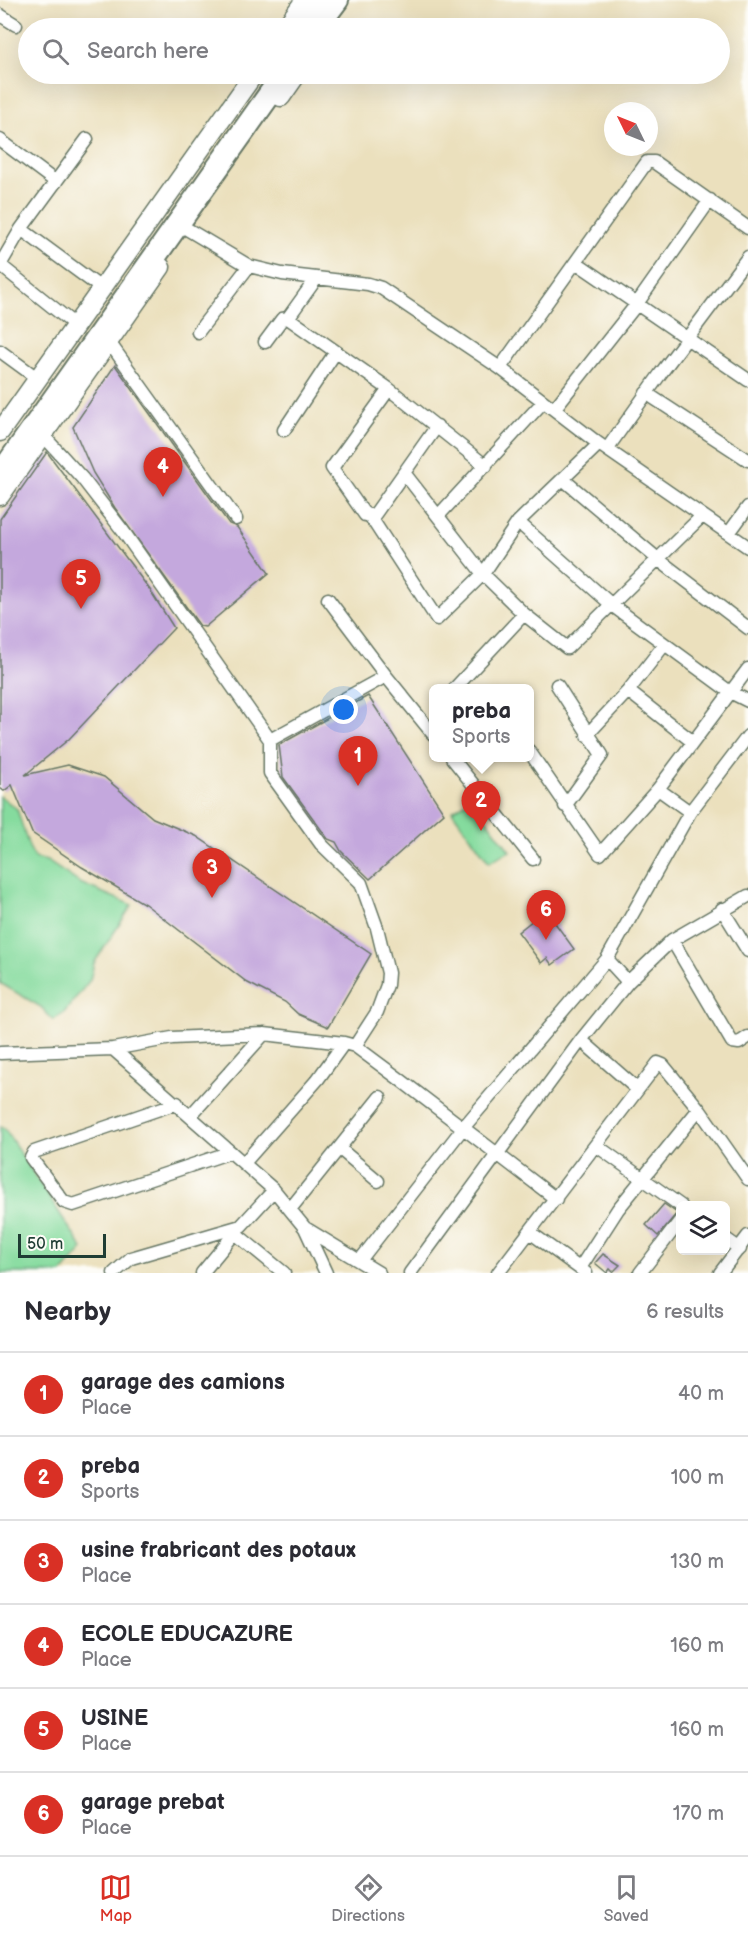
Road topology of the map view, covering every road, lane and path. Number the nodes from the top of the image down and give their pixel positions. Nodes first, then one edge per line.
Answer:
1 (304, 0) edge
2 (318, 0) edge
3 (337, 0) edge
4 (349, 0) edge
5 (0, 15) edge
6 (292, 18) edge
7 (305, 18) edge
8 (324, 18) edge
9 (336, 18) edge
10 (16, 25) dead end
11 (247, 84) edge
12 (259, 84) edge
13 (277, 84) edge
14 (290, 84) edge
15 (87, 139) dead end
16 (0, 140) edge
17 (56, 182) junction
18 (710, 200) junction
19 (748, 228) edge
20 (21, 229) junction
21 (187, 229) junction
22 (3, 247) edge
23 (748, 257) edge
24 (577, 263) junction
25 (0, 265) edge
26 (249, 266) junction
27 (316, 279) junction
28 (101, 288) junction
29 (636, 305) junction
30 (288, 318) junction
31 (75, 325) junction
32 (198, 332) dead end
33 (687, 340) junction
34 (109, 342) junction
35 (265, 342) dead end
36 (0, 351) edge
37 (335, 353) junction
38 (500, 368) junction
39 (37, 378) junction
40 (748, 380) edge
41 (389, 389) junction
42 (646, 393) junction
43 (543, 402) junction
44 (554, 410) junction
45 (437, 426) junction
46 (284, 430) dead end
47 (39, 431) junction
48 (0, 432) edge
49 (603, 446) junction
50 (0, 451) edge
51 (748, 460) edge
52 (486, 466) junction
53 (405, 474) junction
54 (0, 475) edge
55 (564, 480) junction
56 (0, 496) edge
57 (748, 507) edge
58 (439, 515) junction
59 (370, 516) junction
60 (702, 516) junction
61 (236, 519) dead end
62 (518, 522) junction
63 (729, 533) junction
64 (748, 547) edge
65 (659, 560) junction
66 (483, 574) junction
67 (328, 599) dead end
68 (613, 606) junction
69 (524, 614) junction
70 (748, 628) edge
71 (664, 645) junction
72 (748, 669) edge
73 (386, 676) junction
74 (459, 684) edge
75 (557, 685) dead end
76 (628, 691) junction
77 (730, 692) junction
78 (748, 701) edge
79 (429, 727) edge
80 (587, 735) junction
81 (748, 736) edge
82 (270, 740) junction
83 (693, 742) junction
84 (534, 758) edge
85 (455, 762) edge
86 (658, 789) junction
87 (566, 806) junction
88 (690, 812) junction
89 (533, 859) dead end
90 (748, 896) edge
91 (722, 909) junction
92 (672, 940) junction
93 (748, 951) edge
94 (607, 959) junction
95 (628, 982) junction
96 (264, 1034) junction
97 (748, 1037) edge
98 (581, 1040) junction
99 (349, 1045) junction
100 (113, 1049) junction
101 (0, 1053) edge
102 (637, 1089) junction
103 (380, 1097) dead end
104 (177, 1103) junction
105 (699, 1109) junction
106 (191, 1115) junction
107 (463, 1128) junction
108 (597, 1146) junction
109 (340, 1149) junction
110 (231, 1152) junction
111 (498, 1154) junction
112 (244, 1163) junction
113 (748, 1179) edge
114 (644, 1180) junction
115 (378, 1181) dead end
116 (274, 1190) junction
117 (556, 1199) junction
118 (676, 1202) edge
119 (291, 1208) junction
120 (676, 1227) edge
121 (305, 1228) junction
122 (238, 1229) junction
123 (531, 1233) junction
124 (730, 1240) edge
125 (746, 1242) edge
126 (361, 1259) junction
127 (583, 1270) edge
128 (114, 1273) edge
129 (202, 1273) edge
130 (284, 1273) edge
131 (326, 1273) edge
132 (379, 1273) edge
133 (410, 1273) edge
134 (498, 1273) edge
135 (640, 1273) edge
136 (720, 1273) edge

1 - 6 street
2 - 7 highway
3 - 8 highway
4 - 9 street
5 - 10 street
11 - 28 street
12 - 50 highway
13 - 47 highway
14 - 21 street
15 - 17 street
16 - 17 street
17 - 20 street
18 - 19 street
18 - 24 street
18 - 29 street
20 - 22 street
20 - 28 street
21 - 26 street
21 - 34 street
22 - 25 street
23 - 33 street
24 - 29 street
24 - 38 street
25 - 31 street
26 - 27 street
26 - 32 street
27 - 30 street
27 - 38 street
28 - 31 street
29 - 33 street
29 - 44 street
30 - 35 street
30 - 37 street
31 - 39 street
33 - 40 street
33 - 42 street
34 - 47 street
34 - 61 street
36 - 39 street
37 - 41 street
37 - 46 street
38 - 43 street
39 - 48 street
41 - 45 street
41 - 59 street
42 - 49 street
42 - 51 street
43 - 44 street
43 - 52 street
44 - 49 street
45 - 52 street
45 - 53 street
47 - 54 highway
47 - 56 street
47 - 82 street
49 - 55 street
49 - 60 street
52 - 58 street
53 - 58 street
53 - 59 street
55 - 62 street
55 - 65 street
57 - 63 street
58 - 66 street
59 - 66 street
60 - 63 street
60 - 65 street
62 - 66 street
62 - 68 street
63 - 64 street
65 - 68 street
65 - 70 street
66 - 69 street
67 - 73 street
68 - 69 street
68 - 71 street
69 - 74 street
71 - 76 street
71 - 77 street
72 - 77 street
73 - 79 street
73 - 82 street
75 - 80 street
76 - 80 street
76 - 83 street
77 - 78 street
77 - 83 street
80 - 87 street
81 - 88 street
82 - 99 street
83 - 86 street
84 - 87 street
85 - 89 street
86 - 87 street
86 - 88 street
88 - 94 street
90 - 91 street
91 - 92 street
91 - 93 street
92 - 95 street
92 - 97 street
94 - 95 street
94 - 107 street
95 - 98 street
96 - 99 street
96 - 100 street
96 - 106 street
98 - 102 street
98 - 111 street
99 - 107 street
99 - 112 street
100 - 101 street
100 - 104 street
102 - 105 street
102 - 108 street
103 - 109 street
104 - 106 street
104 - 110 street
105 - 113 street
105 - 114 street
106 - 110 street
107 - 111 street
107 - 126 street
108 - 114 street
108 - 117 street
109 - 115 street
109 - 119 street
110 - 112 street
111 - 117 street
111 - 133 street
112 - 116 street
114 - 118 street
114 - 127 street
116 - 119 street
116 - 122 street
117 - 123 street
119 - 121 street
120 - 135 street
121 - 126 street
121 - 131 street
122 - 128 street
122 - 129 street
122 - 130 street
123 - 127 street
123 - 134 street
124 - 125 street
125 - 136 street
126 - 132 street

